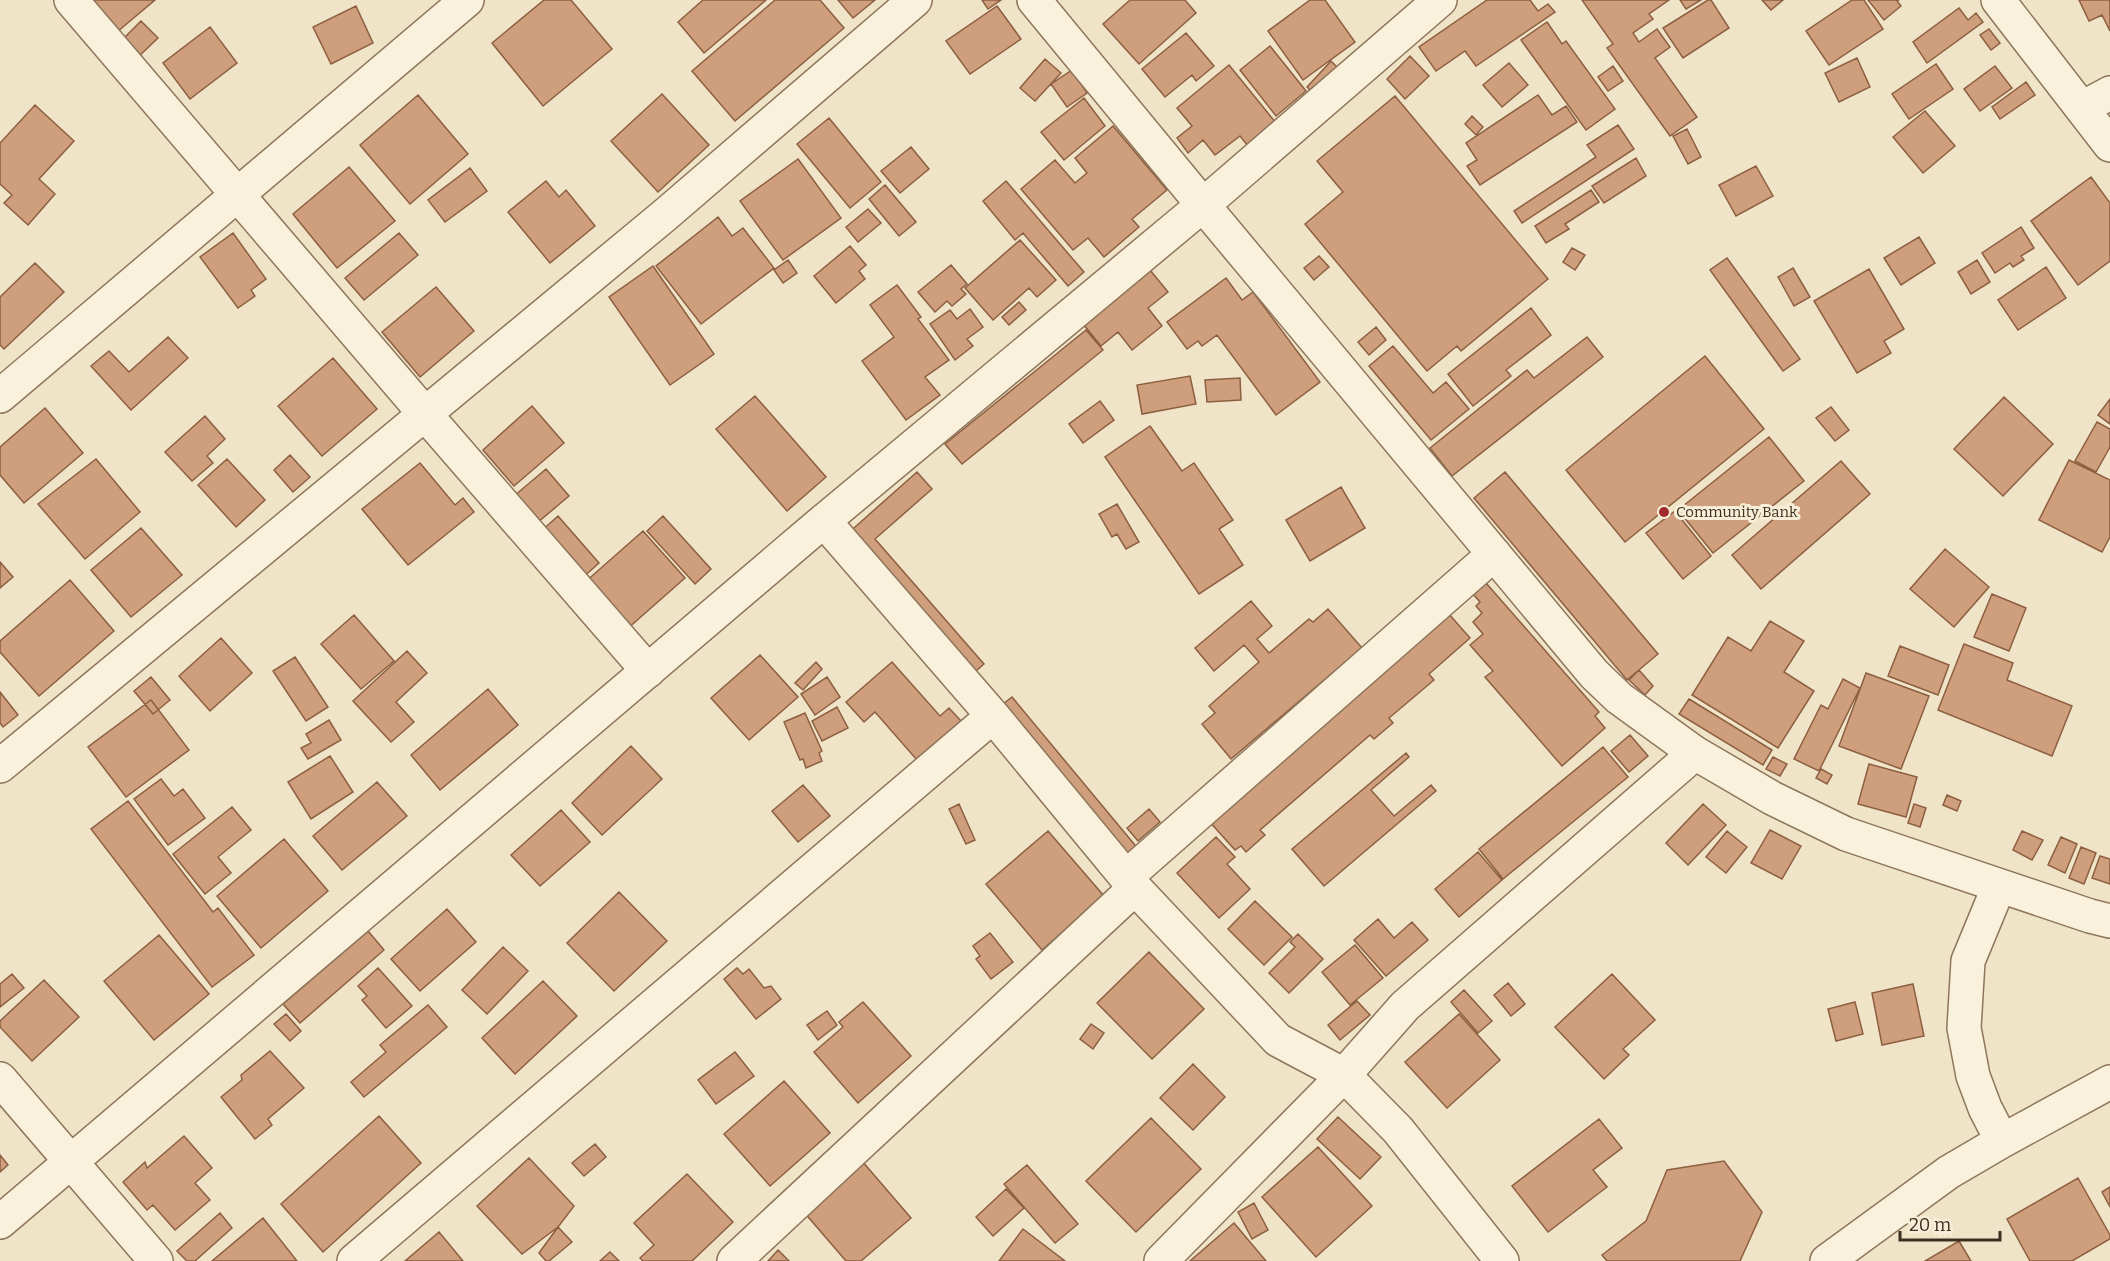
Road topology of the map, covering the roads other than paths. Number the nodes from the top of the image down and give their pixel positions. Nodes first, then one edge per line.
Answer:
1 (71, 0) edge
2 (467, 0) edge
3 (915, 0) edge
4 (1034, 0) edge
5 (1440, 0) edge
6 (1998, 0) edge
7 (2096, 100) edge
8 (2110, 145) edge
9 (238, 195) junction
10 (1203, 205) junction
11 (0, 396) edge
12 (425, 414) junction
13 (824, 521) junction
14 (1494, 554) junction
15 (648, 671) junction
16 (993, 716) junction
17 (1695, 753) junction
18 (0, 766) edge
19 (1130, 882) junction
20 (1999, 886) junction
21 (2110, 921) edge
22 (1344, 1075) junction
23 (0, 1079) edge
24 (2110, 1082) edge
25 (2002, 1141) junction
26 (70, 1161) junction
27 (0, 1222) edge
28 (156, 1261) edge
29 (354, 1261) edge
30 (735, 1261) edge
31 (1161, 1261) edge
32 (1502, 1261) edge
33 (1827, 1261) edge

1 - 9 street
2 - 9 street
3 - 12 street
4 - 10 street
5 - 10 street
6 - 7 street
7 - 8 street
9 - 11 street
9 - 12 street
10 - 13 street
10 - 14 street
12 - 15 street
12 - 18 street
13 - 15 street
13 - 16 street
14 - 17 street
14 - 19 street
15 - 26 street
16 - 19 street
16 - 29 street
17 - 20 street
17 - 22 street
19 - 22 street
19 - 30 street
20 - 21 street
20 - 25 street
22 - 31 street
22 - 32 street
23 - 26 street
24 - 25 street
25 - 33 street
26 - 27 street
26 - 28 street

